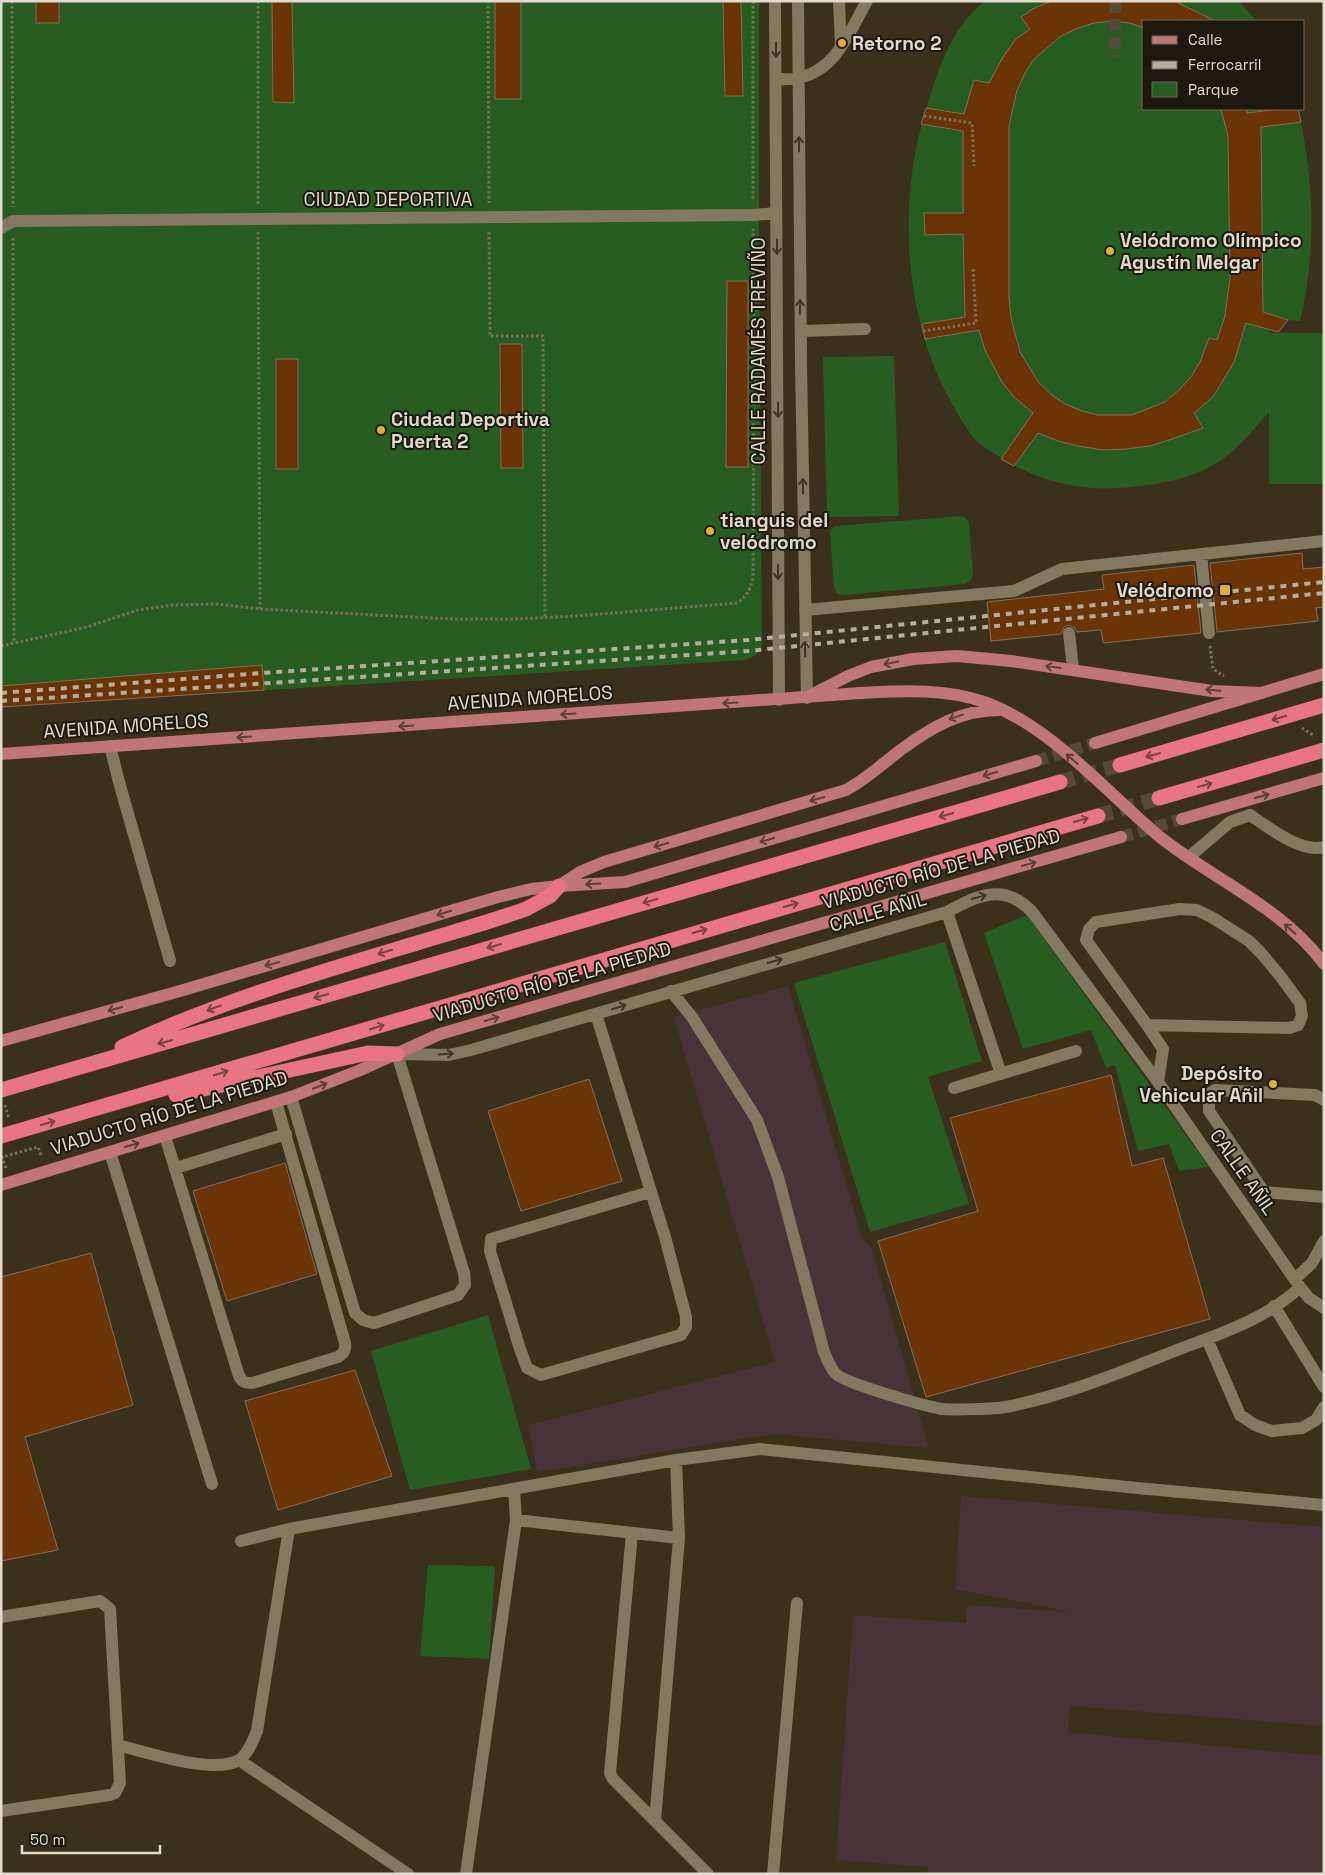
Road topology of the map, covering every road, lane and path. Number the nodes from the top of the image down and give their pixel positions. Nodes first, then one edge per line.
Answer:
1 (12, 1) edge
2 (258, 1) edge
3 (488, 1) edge
4 (753, 1) edge
5 (775, 1) edge
6 (798, 1) edge
7 (839, 1) edge
8 (867, 1) edge
9 (841, 48) junction
10 (776, 79) junction
11 (798, 79) junction
12 (924, 116) dead end
13 (974, 166) dead end
14 (776, 213) junction
15 (753, 215) junction
16 (489, 217) junction
17 (258, 219) junction
18 (13, 221) junction
19 (1, 228) edge
20 (973, 268) dead end
21 (865, 329) dead end
22 (801, 331) junction
23 (923, 331) dead end
24 (778, 364) junction
25 (800, 364) junction
26 (1324, 541) edge
27 (1201, 554) junction
28 (260, 609) junction
29 (805, 610) junction
30 (545, 617) junction
31 (1069, 633) dead end
32 (1208, 633) dead end
33 (14, 643) junction
34 (1, 646) edge
35 (1073, 669) junction
36 (1324, 674) edge
37 (1262, 693) junction
38 (806, 698) junction
39 (779, 700) junction
40 (1324, 705) edge
41 (1004, 710) junction
42 (1095, 743) tunnel mouth
43 (110, 746) junction
44 (1324, 750) edge
45 (1, 754) edge
46 (1036, 760) tunnel mouth
47 (1120, 765) tunnel mouth
48 (1324, 778) edge
49 (1060, 782) tunnel mouth
50 (1158, 798) tunnel mouth
51 (1098, 816) tunnel mouth
52 (1182, 819) tunnel mouth
53 (1121, 837) tunnel mouth
54 (1324, 847) edge
55 (1189, 857) junction
56 (560, 886) junction
57 (947, 912) junction
58 (170, 961) dead end
59 (1324, 964) edge
60 (671, 991) junction
61 (596, 1014) junction
62 (1147, 1025) junction
63 (1, 1041) edge
64 (1076, 1051) dead end
65 (397, 1054) junction
66 (77, 1068) junction
67 (1001, 1074) junction
68 (1158, 1082) junction
69 (954, 1088) dead end
70 (1, 1090) edge
71 (291, 1097) junction
72 (137, 1098) junction
73 (1324, 1100) edge
74 (276, 1102) junction
75 (286, 1134) junction
76 (1, 1136) edge
77 (165, 1136) junction
78 (38, 1147) dead end
79 (110, 1152) junction
80 (2, 1157) dead end
81 (176, 1168) junction
82 (1, 1184) edge
83 (650, 1192) junction
84 (1324, 1197) edge
85 (1324, 1241) edge
86 (1297, 1283) junction
87 (1274, 1306) junction
88 (1324, 1308) edge
89 (1207, 1339) junction
90 (1324, 1387) edge
91 (1324, 1407) edge
92 (676, 1460) junction
93 (212, 1484) dead end
94 (514, 1490) junction
95 (1324, 1505) edge
96 (516, 1520) junction
97 (289, 1529) junction
98 (632, 1533) junction
99 (678, 1538) junction
100 (241, 1541) dead end
101 (797, 1603) dead end
102 (1, 1617) edge
103 (118, 1745) junction
104 (239, 1760) junction
105 (1, 1811) edge
106 (655, 1821) junction
107 (408, 1874) edge
108 (466, 1874) edge
109 (708, 1874) edge
110 (773, 1874) edge

1 - 18 path
2 - 17 path
3 - 16 path
4 - 15 path
5 -> 10 street, CALLE RADAMÉS TREVIÑO
6 - 11 street
7 - 9 street
8 - 9 street
9 - 11 street
10 - 11 street
10 - 14 street, CALLE RADAMÉS TREVIÑO
22 -> 11 street
12 - 13 path
14 - 15 street, CIUDAD DEPORTIVA
14 -> 24 street, CALLE RADAMÉS TREVIÑO
15 - 16 street, CIUDAD DEPORTIVA
15 - 30 path
16 - 17 street, CIUDAD DEPORTIVA
16 - 30 path
17 - 18 street, CIUDAD DEPORTIVA
17 - 28 path
18 - 19 street, CIUDAD DEPORTIVA
18 - 33 path
20 - 23 path
21 - 22 street
22 - 25 street
24 - 25 street
24 -> 39 street, CALLE RADAMÉS TREVIÑO
29 -> 25 street
26 - 27 street
27 - 29 street
27 - 32 street
28 - 30 path
28 - 33 path
38 -> 29 street
31 - 35 street
33 - 34 path
37 -> 35 main road
35 -> 38 main road
36 - 37 main road
37 - 42 main road
38 - 39 main road, AVENIDA MORELOS
38 - 41 main road, AVENIDA MORELOS
39 -> 43 main road, AVENIDA MORELOS
40 -> 47 highway
55 -> 41 main road, AVENIDA MORELOS
41 -> 56 main road
43 - 45 main road, AVENIDA MORELOS
43 - 58 street
50 -> 44 highway
46 -> 56 main road
52 -> 48 main road
49 -> 66 highway
72 -> 51 highway, VIADUCTO RÍO DE LA PIEDAD
65 -> 53 main road, VIADUCTO RÍO DE LA PIEDAD
54 - 55 street
59 -> 55 main road
56 -> 63 main road
56 -> 66 highway
60 -> 57 street, CALLE AÑIL
57 - 67 street
57 -> 68 street, CALLE AÑIL
61 -> 60 street, CALLE AÑIL
60 - 89 street
65 -> 61 street, CALLE AÑIL
61 - 83 street
62 - 62 street
62 - 68 street
64 - 67 street
71 -> 65 main road, VIADUCTO RÍO DE LA PIEDAD
65 - 71 street
65 - 72 highway
66 - 70 highway
67 - 69 street
68 - 86 street, CALLE AÑIL
71 - 74 main road, VIADUCTO RÍO DE LA PIEDAD
76 -> 72 highway, VIADUCTO RÍO DE LA PIEDAD
73 - 84 street
74 - 75 street
74 - 77 main road, VIADUCTO RÍO DE LA PIEDAD
75 - 81 street
75 - 81 street
79 -> 77 main road, VIADUCTO RÍO DE LA PIEDAD
77 - 81 street
78 - 80 path
79 - 82 main road, VIADUCTO RÍO DE LA PIEDAD
79 - 93 street
83 - 83 street
85 - 86 street
86 - 87 street
86 - 88 street, CALLE AÑIL
87 - 89 street
87 - 90 street
89 - 91 street
92 - 94 street
92 - 95 street
92 - 99 street
94 - 96 street
94 - 97 street
96 - 98 street
96 - 108 street
97 - 100 street
97 - 104 street
98 - 99 street
98 - 106 street
99 - 106 street
101 - 110 street
102 - 103 street
103 - 104 street
103 - 105 street
104 - 107 street
106 - 109 street

